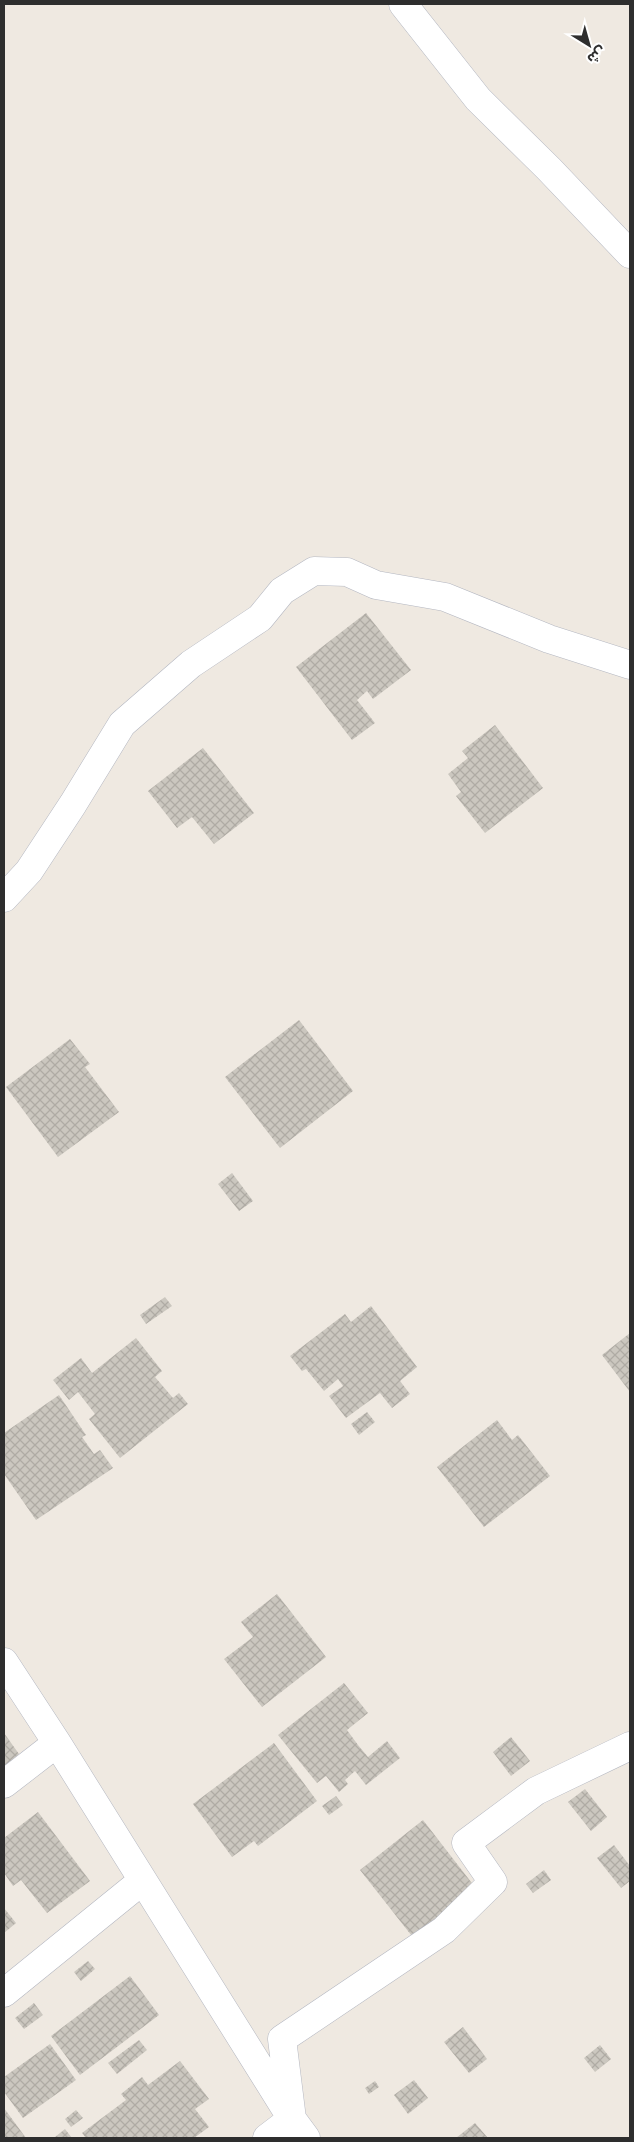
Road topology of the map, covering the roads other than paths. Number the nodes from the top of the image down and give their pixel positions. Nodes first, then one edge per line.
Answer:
1 (403, 4) edge
2 (630, 254) edge
3 (630, 665) edge
4 (4, 898) edge
5 (4, 1662) edge
6 (57, 1742) junction
7 (630, 1746) edge
8 (4, 1784) edge
9 (142, 1881) junction
10 (4, 1993) edge
11 (299, 2129) edge
12 (267, 2138) edge

1 - 2 street
3 - 4 street
5 - 6 street
6 - 8 street
6 - 9 street
7 - 11 street
9 - 10 street
9 - 11 street
11 - 12 street

